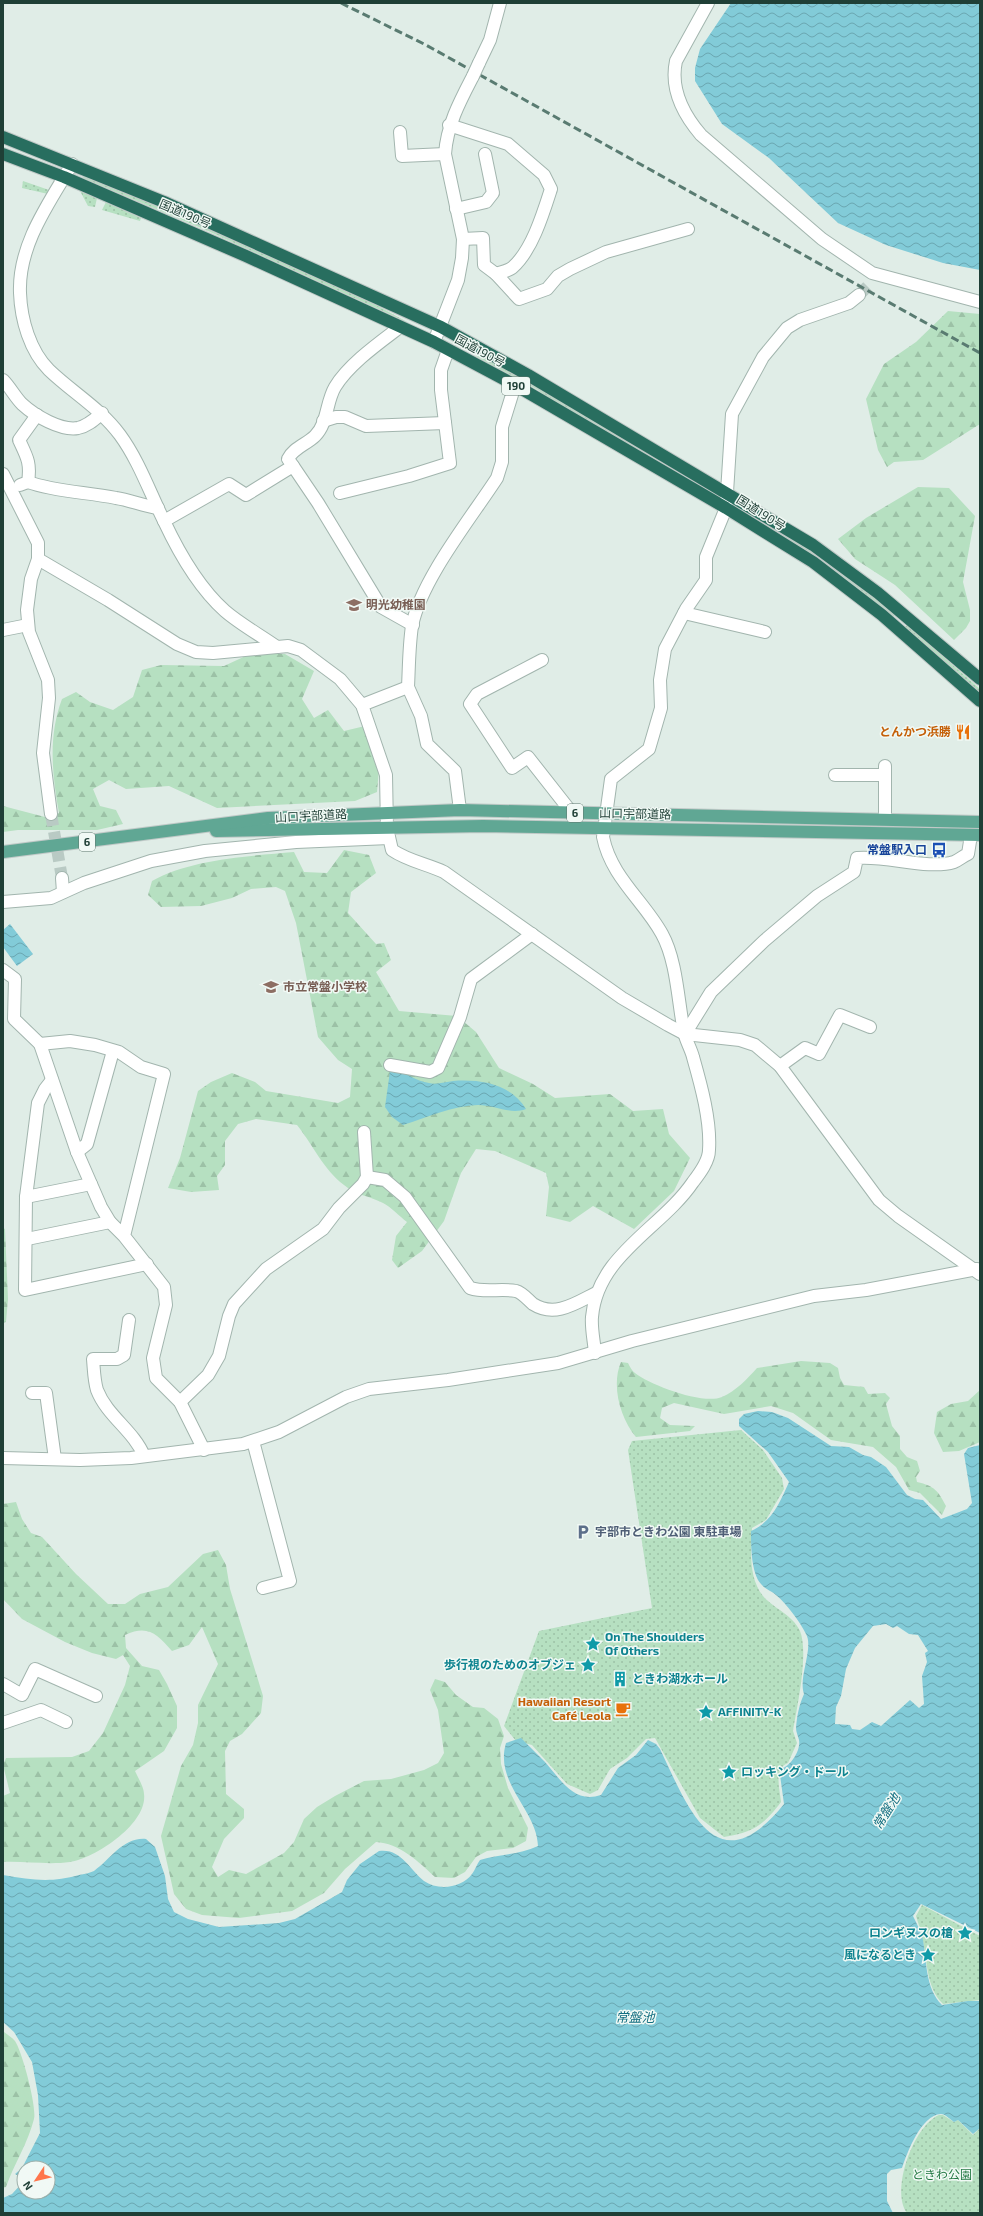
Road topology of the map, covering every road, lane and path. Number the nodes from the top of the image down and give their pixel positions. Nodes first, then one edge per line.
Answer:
1 (500, 3) edge
2 (708, 3) edge
3 (449, 124) junction
4 (400, 132) dead end
5 (3, 137) edge
6 (3, 154) edge
7 (445, 154) junction
8 (485, 154) dead end
9 (72, 164) junction
10 (64, 177) junction
11 (456, 209) junction
12 (688, 229) dead end
13 (462, 239) junction
14 (496, 274) junction
15 (859, 295) tunnel mouth
16 (980, 302) edge
17 (400, 326) junction
18 (441, 327) junction
19 (434, 342) junction
20 (448, 350) junction
21 (3, 380) edge
22 (515, 386) junction
23 (102, 414) junction
24 (37, 415) junction
25 (323, 421) junction
26 (445, 423) junction
27 (292, 466) junction
28 (6, 482) edge
29 (28, 482) junction
30 (726, 492) junction
31 (340, 493) dead end
32 (158, 508) junction
33 (726, 508) junction
34 (164, 521) junction
35 (38, 559) junction
36 (684, 613) junction
37 (28, 625) junction
38 (412, 626) junction
39 (3, 630) edge
40 (765, 632) dead end
41 (276, 647) junction
42 (542, 660) dead end
43 (980, 679) edge
44 (408, 687) junction
45 (980, 701) edge
46 (362, 705) junction
47 (835, 775) dead end
48 (460, 810) junction
49 (386, 812) junction
50 (572, 813) junction
51 (51, 814) tunnel mouth
52 (605, 814) junction
53 (885, 819) junction
54 (980, 822) edge
55 (604, 827) junction
56 (171, 831) junction
57 (388, 833) junction
58 (976, 835) edge
59 (3, 852) edge
60 (62, 878) tunnel mouth
61 (63, 892) junction
62 (3, 902) edge
63 (532, 934) junction
64 (3, 970) edge
65 (870, 1027) dead end
66 (685, 1034) junction
67 (40, 1044) junction
68 (113, 1051) junction
69 (390, 1065) dead end
70 (780, 1066) junction
71 (52, 1080) junction
72 (364, 1132) dead end
73 (77, 1152) junction
74 (367, 1177) junction
75 (91, 1184) junction
76 (26, 1197) junction
77 (110, 1222) junction
78 (124, 1236) junction
79 (27, 1239) junction
80 (147, 1264) junction
81 (977, 1271) edge
82 (596, 1293) junction
83 (129, 1320) dead end
84 (595, 1353) junction
85 (32, 1393) dead end
86 (180, 1402) junction
87 (253, 1441) junction
88 (204, 1450) junction
89 (144, 1456) junction
90 (3, 1458) edge
91 (55, 1459) junction
92 (263, 1588) dead end
93 (3, 1684) edge
94 (96, 1696) dead end
95 (66, 1722) dead end
96 (3, 1723) edge

1 - 3 street, bridge
2 - 16 street
3 - 7 street
3 - 14 street
4 - 7 street
5 - 9 highway, 国道190号 / 190
6 - 10 highway, 国道190号 / 190
7 - 11 street
8 - 11 street
9 - 10 street
9 - 18 highway, 国道190号 / 190
10 - 17 highway, 国道190号 / 190
10 - 23 street
11 - 13 street
12 - 14 street
13 - 14 street
13 - 18 street
15 - 30 street
17 - 19 highway, 国道190号 / 190
17 - 25 street
18 - 19 street
18 - 30 highway, 国道190号 / 190
19 - 20 highway, 国道190号 / 190
20 - 22 highway, 国道190号 / 190
20 - 26 street
21 - 24 street
22 - 33 highway, 国道190号 / 190
22 - 38 street
23 - 24 street
23 - 32 street
24 - 29 street
25 - 26 street
25 - 27 street
26 - 31 street
27 - 34 street
27 - 38 street
28 - 29 street
28 - 35 street
29 - 32 street
30 - 33 street
30 - 43 highway, 国道190号 / 190
32 - 34 street
33 - 36 street
33 - 45 highway, 国道190号 / 190
34 - 41 street
35 - 37 street
35 - 41 street
36 - 40 street
36 - 52 street
37 - 39 street
37 - 51 street
38 - 44 street
41 - 46 street
42 - 50 street
44 - 46 street
44 - 48 street
46 - 49 street
47 - 53 street
48 - 49 main road, 山口宇部道路 / 6
48 - 50 main road, 山口宇部道路 / 6
49 - 56 main road, 山口宇部道路 / 6
49 - 57 street
50 - 52 main road, 山口宇部道路 / 6
52 - 53 main road, 山口宇部道路 / 6
52 - 55 street
53 - 54 main road, 山口宇部道路 / 6
55 - 57 main road, 山口宇部道路 / 6
55 - 58 main road, 山口宇部道路 / 6
55 - 66 street
56 - 57 main road, 山口宇部道路 / 6
56 - 59 main road, 山口宇部道路 / 6
57 - 61 street
57 - 63 street
58 - 66 street
60 - 61 street
61 - 62 street
63 - 66 street
63 - 69 street
64 - 67 street
65 - 70 street
66 - 70 street
66 - 82 street
67 - 68 street
67 - 71 street
68 - 73 street
68 - 78 street
70 - 81 street
71 - 73 street
71 - 76 street
72 - 74 street
73 - 75 street
74 - 82 street
74 - 86 street
75 - 76 street
75 - 77 street
76 - 79 street
77 - 78 street
77 - 79 street
78 - 80 street
79 - 80 street
80 - 86 street
81 - 84 street
82 - 84 street
83 - 89 street
84 - 87 street
85 - 91 street
86 - 88 street
87 - 88 street
87 - 92 street
88 - 89 street
89 - 91 street
90 - 91 street
93 - 94 street
95 - 96 street

